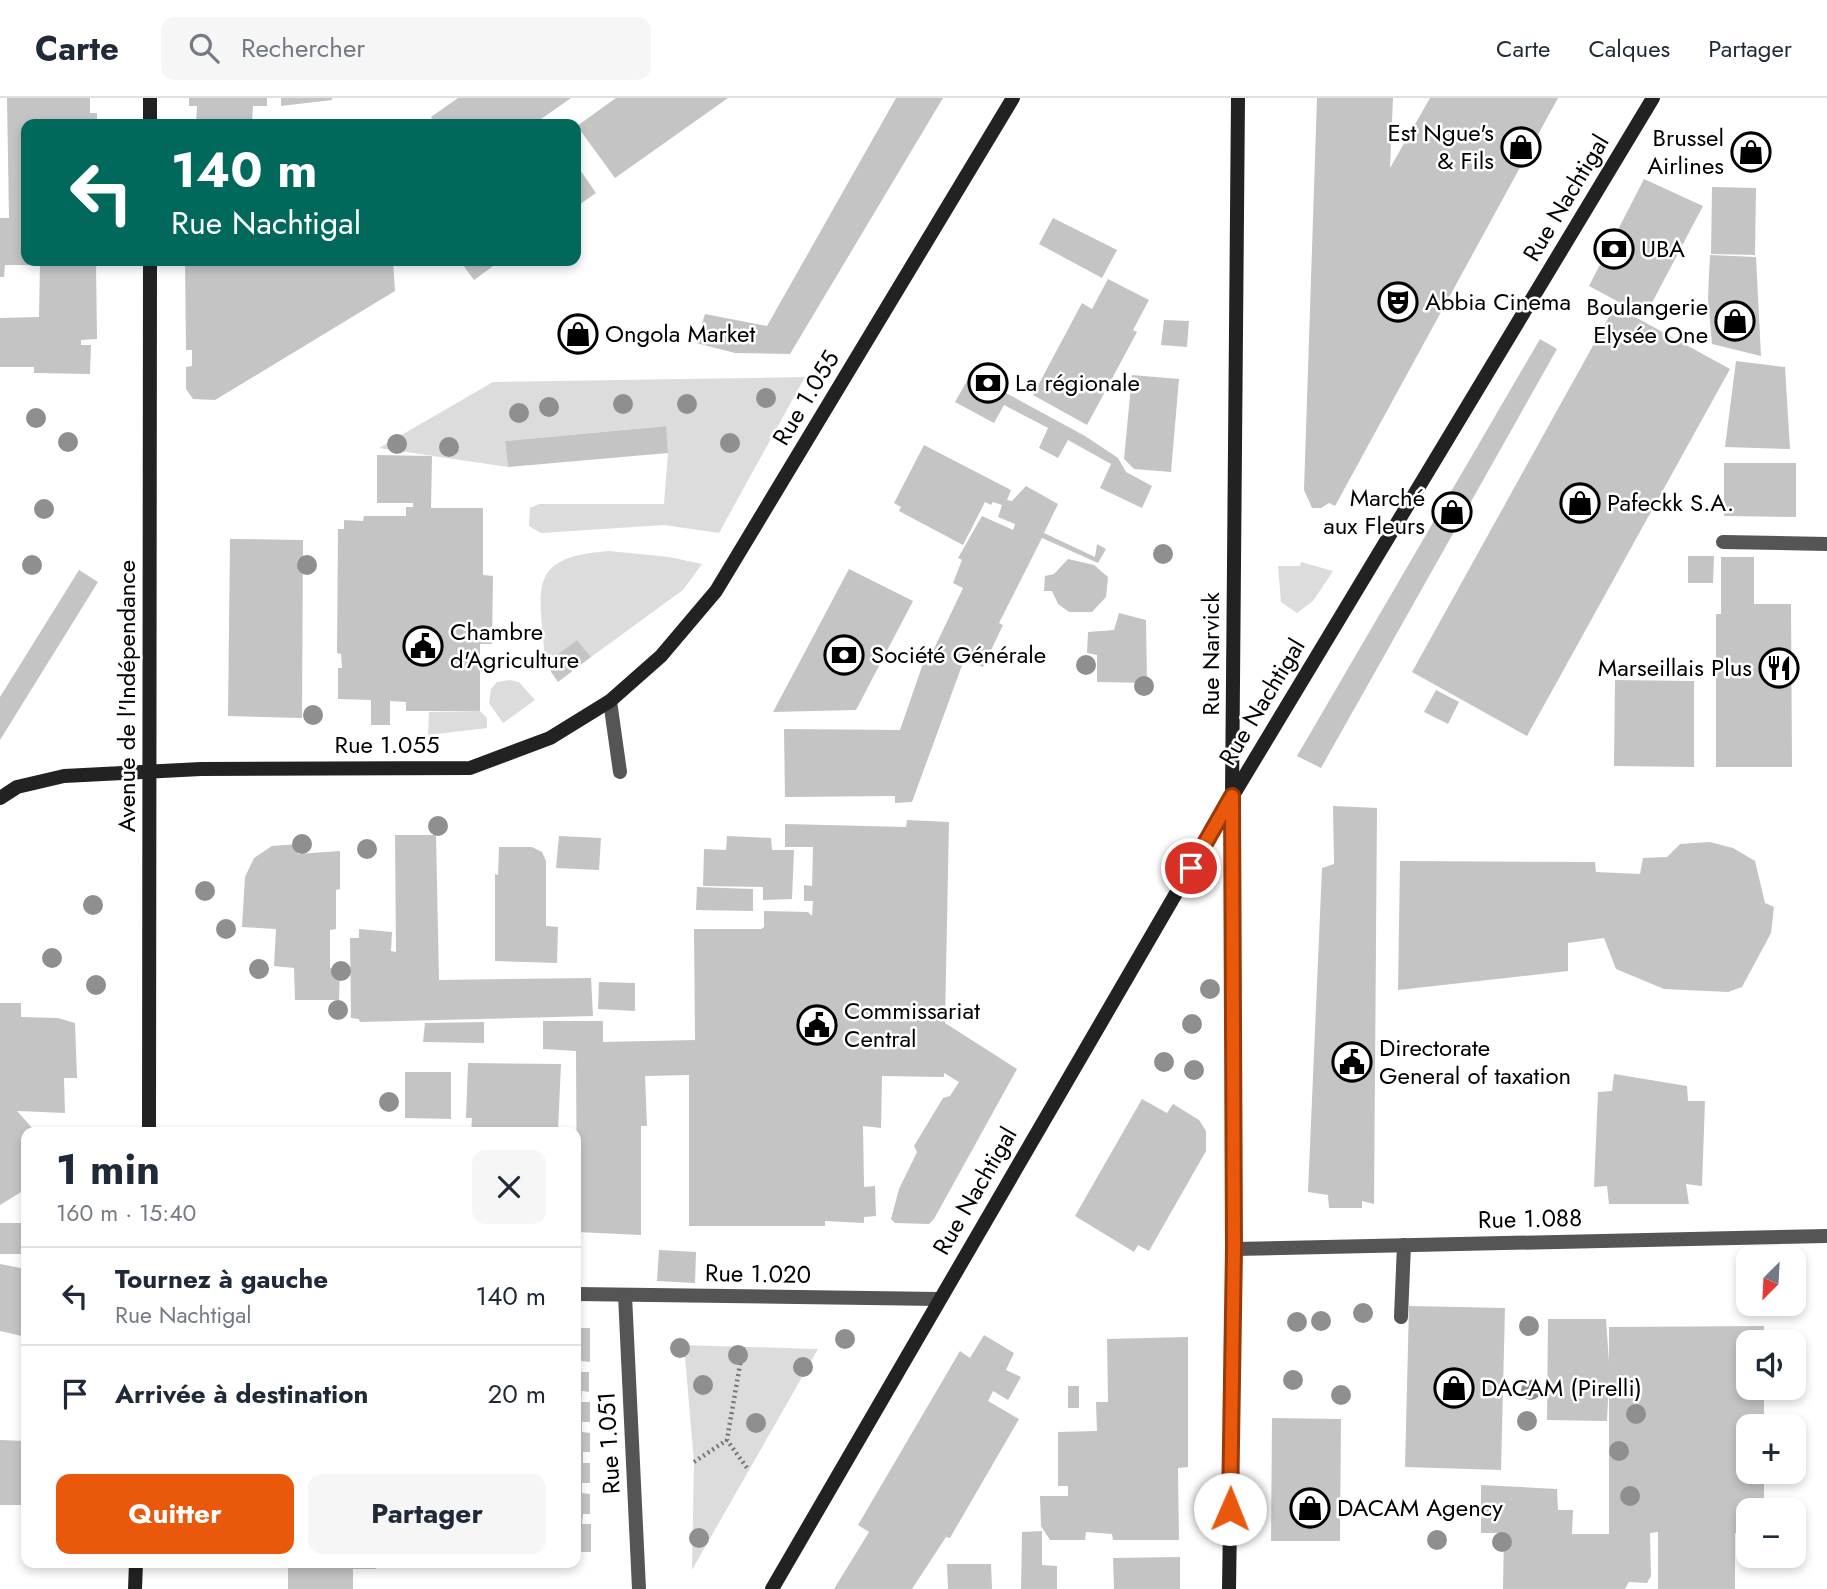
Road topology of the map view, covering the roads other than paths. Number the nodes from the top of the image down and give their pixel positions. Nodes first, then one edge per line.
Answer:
1 (149, 98) edge
2 (1013, 98) edge
3 (1238, 98) edge
4 (1653, 98) edge
5 (150, 119) edge
6 (150, 266) edge
7 (1723, 542) dead end
8 (1827, 544) edge
9 (610, 701) junction
10 (620, 772) dead end
11 (149, 773) junction
12 (1232, 796) junction
13 (0, 798) edge
14 (149, 1127) edge
15 (1827, 1236) edge
16 (1404, 1245) junction
17 (1234, 1248) junction
18 (581, 1294) edge
19 (625, 1295) junction
20 (939, 1299) junction
21 (1401, 1317) dead end
22 (136, 1568) edge
23 (135, 1589) edge
24 (639, 1589) edge
25 (772, 1589) edge
26 (1229, 1589) edge

1 - 5 street
2 - 9 street, Rue 1.055
3 - 12 street, Rue Narvick
4 - 12 street, Rue Nachtigal
6 - 11 street, Avenue de l'Indépendance
7 - 8 street
9 - 10 street
9 - 11 street, Rue 1.055
11 - 13 street, Rue 1.055
11 - 14 street, Avenue de l'Indépendance
12 - 17 street, Rue Narvick
12 - 20 street, Rue Nachtigal
15 - 16 street, Rue 1.088
16 - 17 street, Rue 1.088
16 - 21 street
17 - 26 street, Rue Narvick
18 - 19 street, Rue 1.020
19 - 20 street, Rue 1.020
19 - 24 street, Rue 1.051
20 - 25 street, Rue Nachtigal
22 - 23 street

